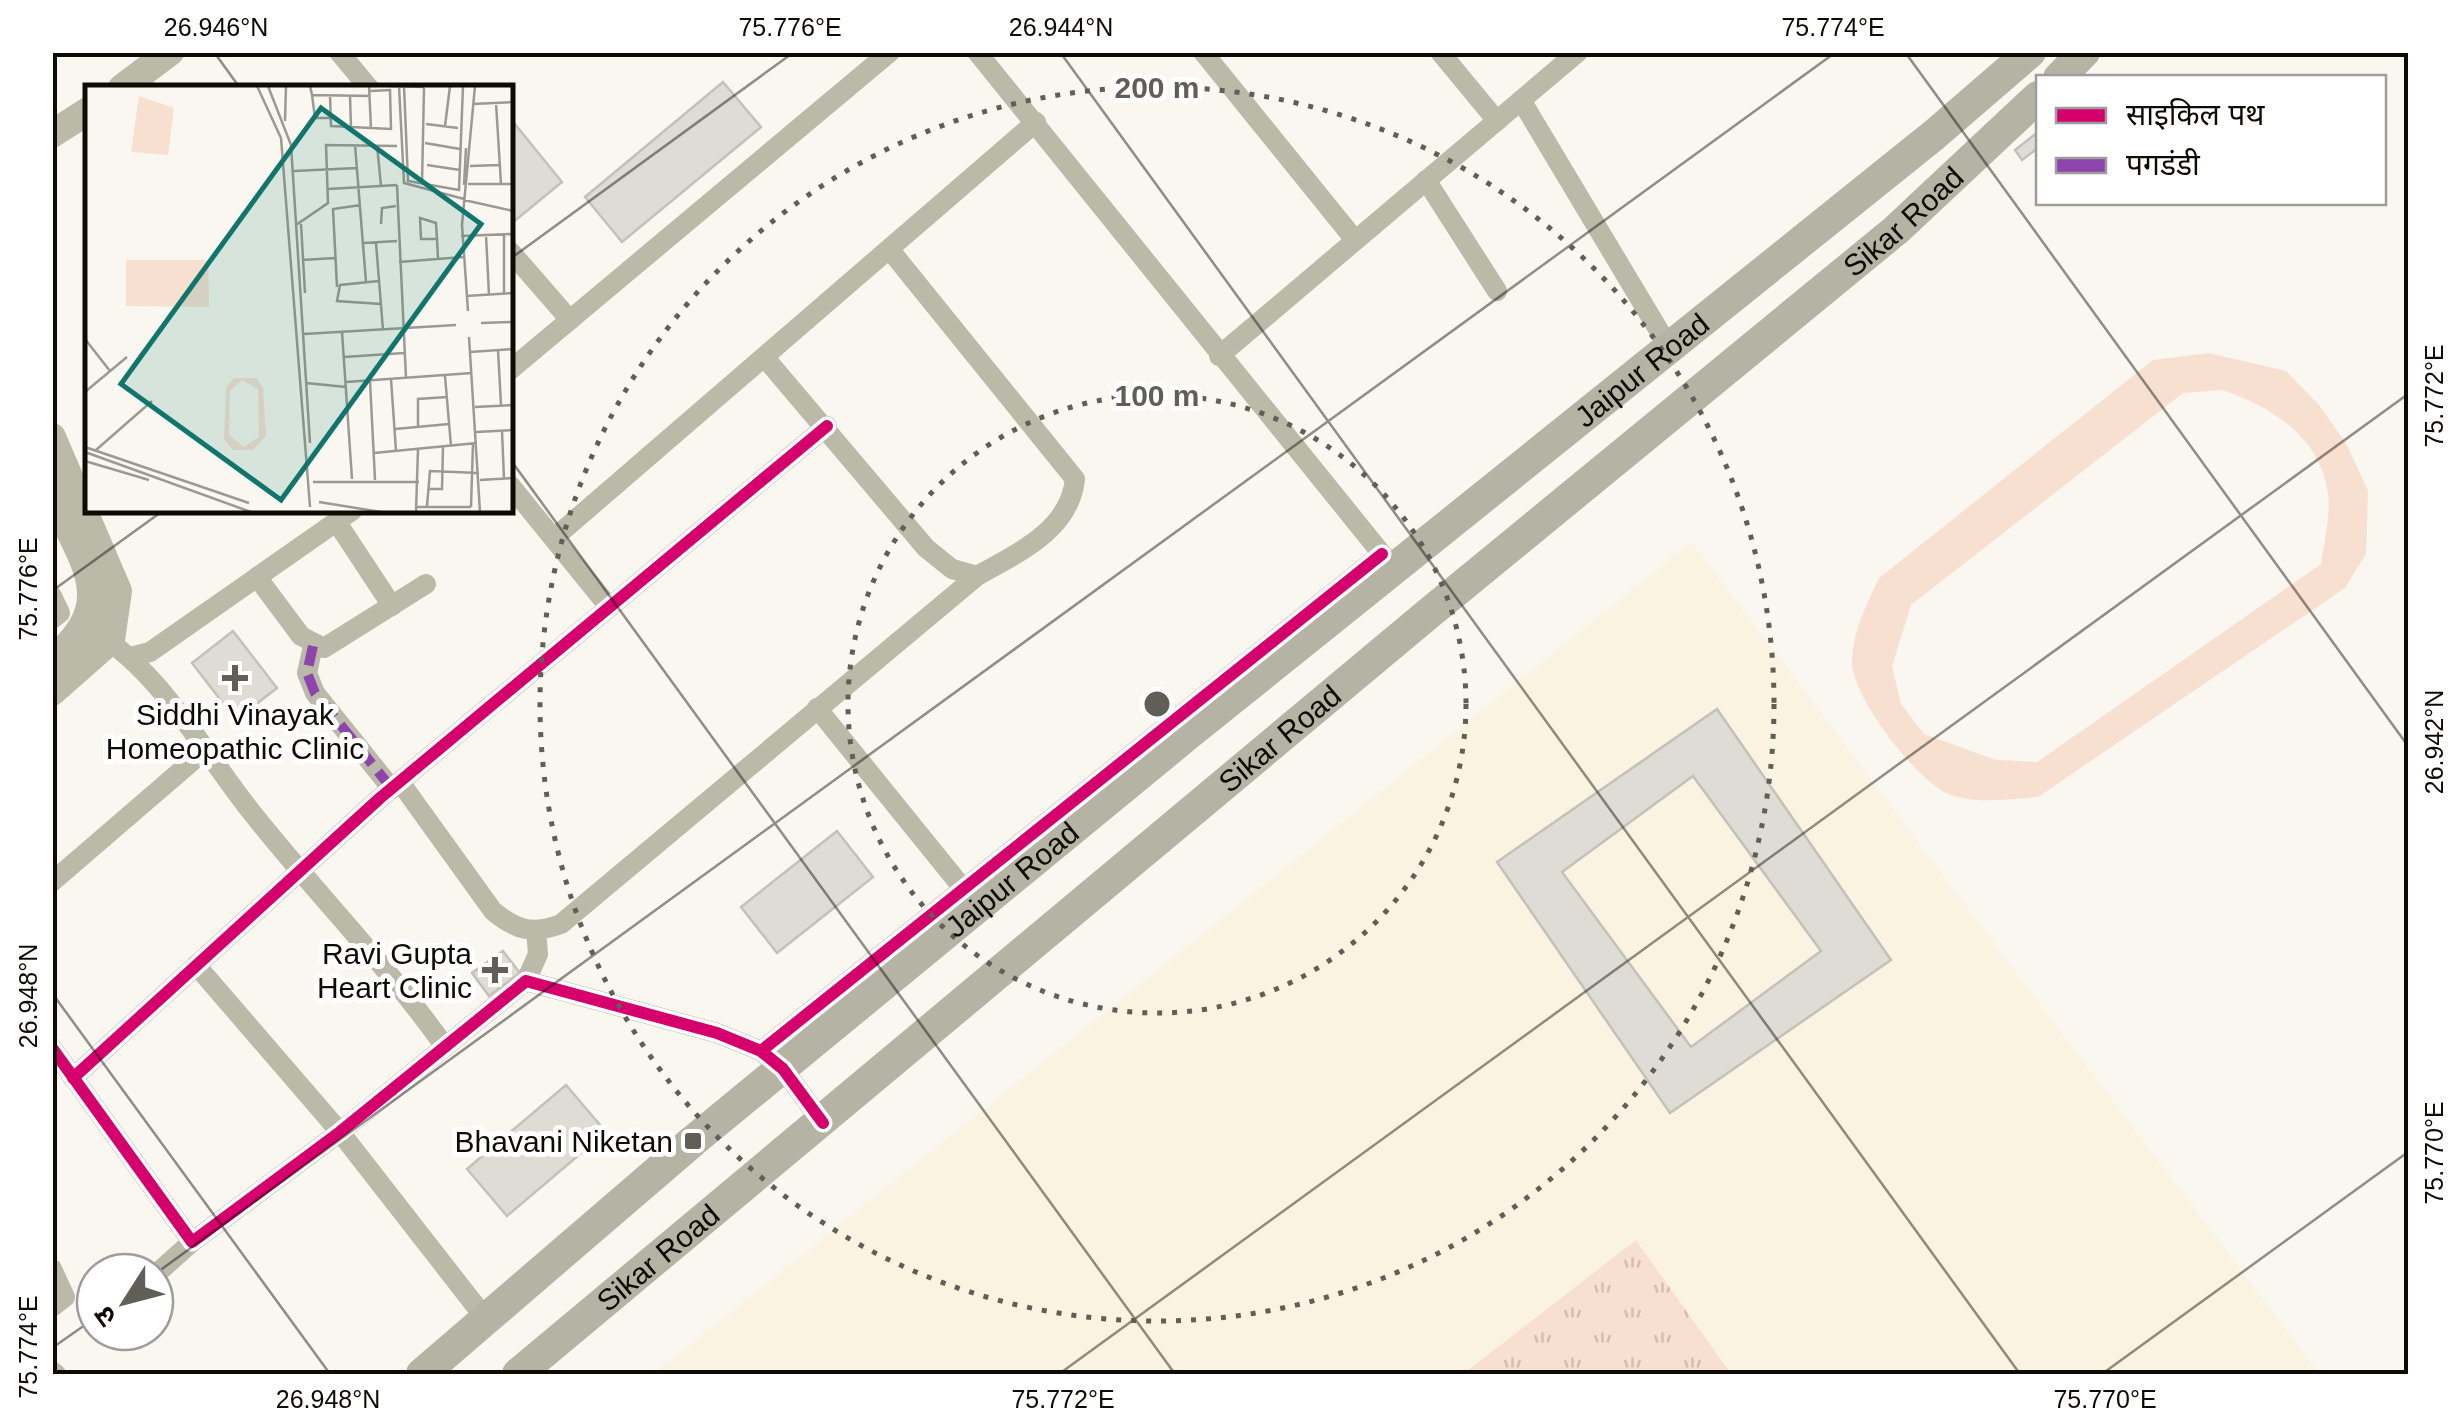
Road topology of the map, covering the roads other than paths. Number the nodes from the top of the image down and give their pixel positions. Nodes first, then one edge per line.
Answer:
1 (340, 52) edge
2 (890, 52) edge
3 (977, 52) edge
4 (1203, 52) edge
5 (1440, 52) edge
6 (1578, 52) edge
7 (2030, 52) edge
8 (2084, 52) edge
9 (156, 57) edge
10 (2062, 75) edge
11 (125, 85) edge
12 (367, 85) edge
13 (1521, 100) junction
14 (2036, 100) edge
15 (85, 113) edge
16 (1496, 120) junction
17 (1036, 122) junction
18 (52, 134) edge
19 (1426, 180) junction
20 (1355, 240) junction
21 (890, 250) junction
22 (512, 253) edge
23 (1497, 290) dead end
24 (570, 320) junction
25 (1670, 349) junction
26 (1219, 356) junction
27 (766, 359) junction
28 (512, 368) edge
29 (828, 426) junction
30 (52, 437) edge
31 (512, 487) edge
32 (72, 489) edge
33 (346, 517) edge
34 (554, 538) junction
35 (1388, 562) junction
36 (978, 576) junction
37 (257, 578) junction
38 (426, 584) dead end
39 (52, 596) edge
40 (392, 606) junction
41 (609, 608) junction
42 (52, 619) edge
43 (109, 641) junction
44 (314, 646) junction
45 (52, 660) edge
46 (52, 692) edge
47 (817, 708) junction
48 (204, 751) junction
49 (396, 786) junction
50 (301, 869) junction
51 (52, 882) edge
52 (971, 898) junction
53 (536, 930) junction
54 (196, 965) junction
55 (526, 981) junction
56 (443, 1044) junction
57 (52, 1048) edge
58 (772, 1060) junction
59 (73, 1078) junction
60 (822, 1124) junction
61 (340, 1132) junction
62 (192, 1242) junction
63 (175, 1257) edge
64 (52, 1270) edge
65 (52, 1307) edge
66 (485, 1318) junction
67 (422, 1374) edge
68 (518, 1374) edge

1 - 12 street
2 - 24 street
3 - 17 street
4 - 20 street
5 - 16 street
6 - 13 street
7 - 25 main road, Jaipur Road
8 - 10 main road
9 - 11 street
13 - 16 street
13 - 25 street
14 - 60 main road, Sikar Road
15 - 18 street
16 - 19 street
17 - 21 street
17 - 26 street
19 - 20 street
19 - 23 street
20 - 26 street
21 - 27 street
21 - 36 street
22 - 24 street
24 - 28 street
25 - 35 main road, Jaipur Road
26 - 35 street
27 - 29 street
27 - 34 street
29 - 36 street
29 - 41 street
30 - 32 street
31 - 34 street
32 - 43 street
33 - 37 street
33 - 40 street
34 - 41 street
35 - 52 main road, Jaipur Road
36 - 47 street
37 - 43 street
37 - 44 street
38 - 40 street
39 - 42 street
40 - 44 street
41 - 49 street
43 - 45 street
43 - 46 street
43 - 48 street
44 - 49 street
47 - 52 street
47 - 53 street
48 - 50 street
48 - 51 street
49 - 50 street
49 - 53 street
50 - 54 street
50 - 56 street
52 - 58 main road, Jaipur Road
53 - 55 street
54 - 59 street
54 - 61 street
55 - 56 street
55 - 58 street
56 - 61 street
57 - 59 street
58 - 60 street
58 - 66 main road, Jaipur Road
59 - 62 street
60 - 68 main road, Sikar Road
61 - 62 street
61 - 66 street
62 - 63 street
64 - 65 street
66 - 67 main road, Jaipur Road

